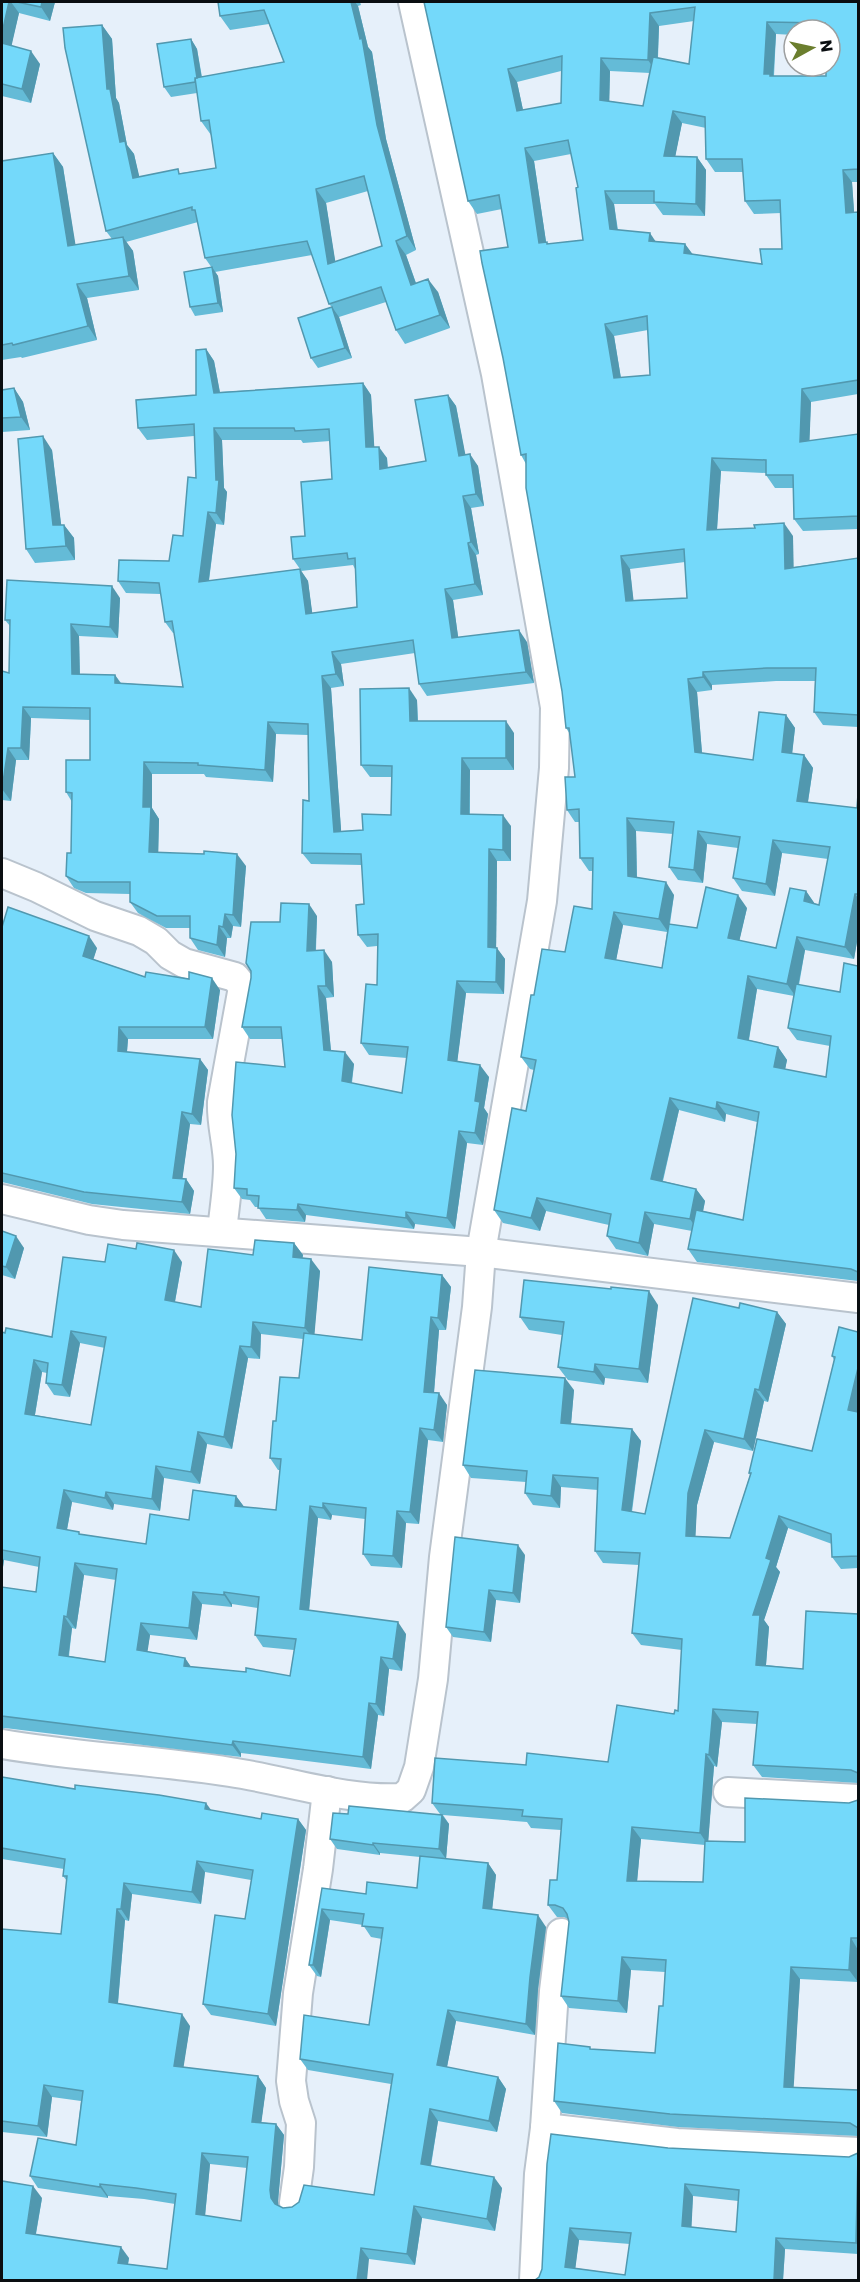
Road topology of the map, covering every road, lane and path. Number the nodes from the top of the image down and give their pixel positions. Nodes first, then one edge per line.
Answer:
1 (413, 2) edge
2 (2, 873) edge
3 (2, 1198) edge
4 (222, 1232) junction
5 (481, 1252) junction
6 (858, 1298) edge
7 (2, 1744) edge
8 (327, 1791) junction
9 (728, 1792) dead end
10 (858, 1799) edge
11 (561, 1933) dead end
12 (545, 2128) junction
13 (858, 2152) edge
14 (294, 2203) edge
15 (534, 2280) edge

1 - 5 street
2 - 4 street
3 - 4 street
4 - 5 street
5 - 6 street
5 - 8 street
7 - 8 street
8 - 14 street
9 - 10 street
11 - 12 street
12 - 13 street
12 - 15 street

